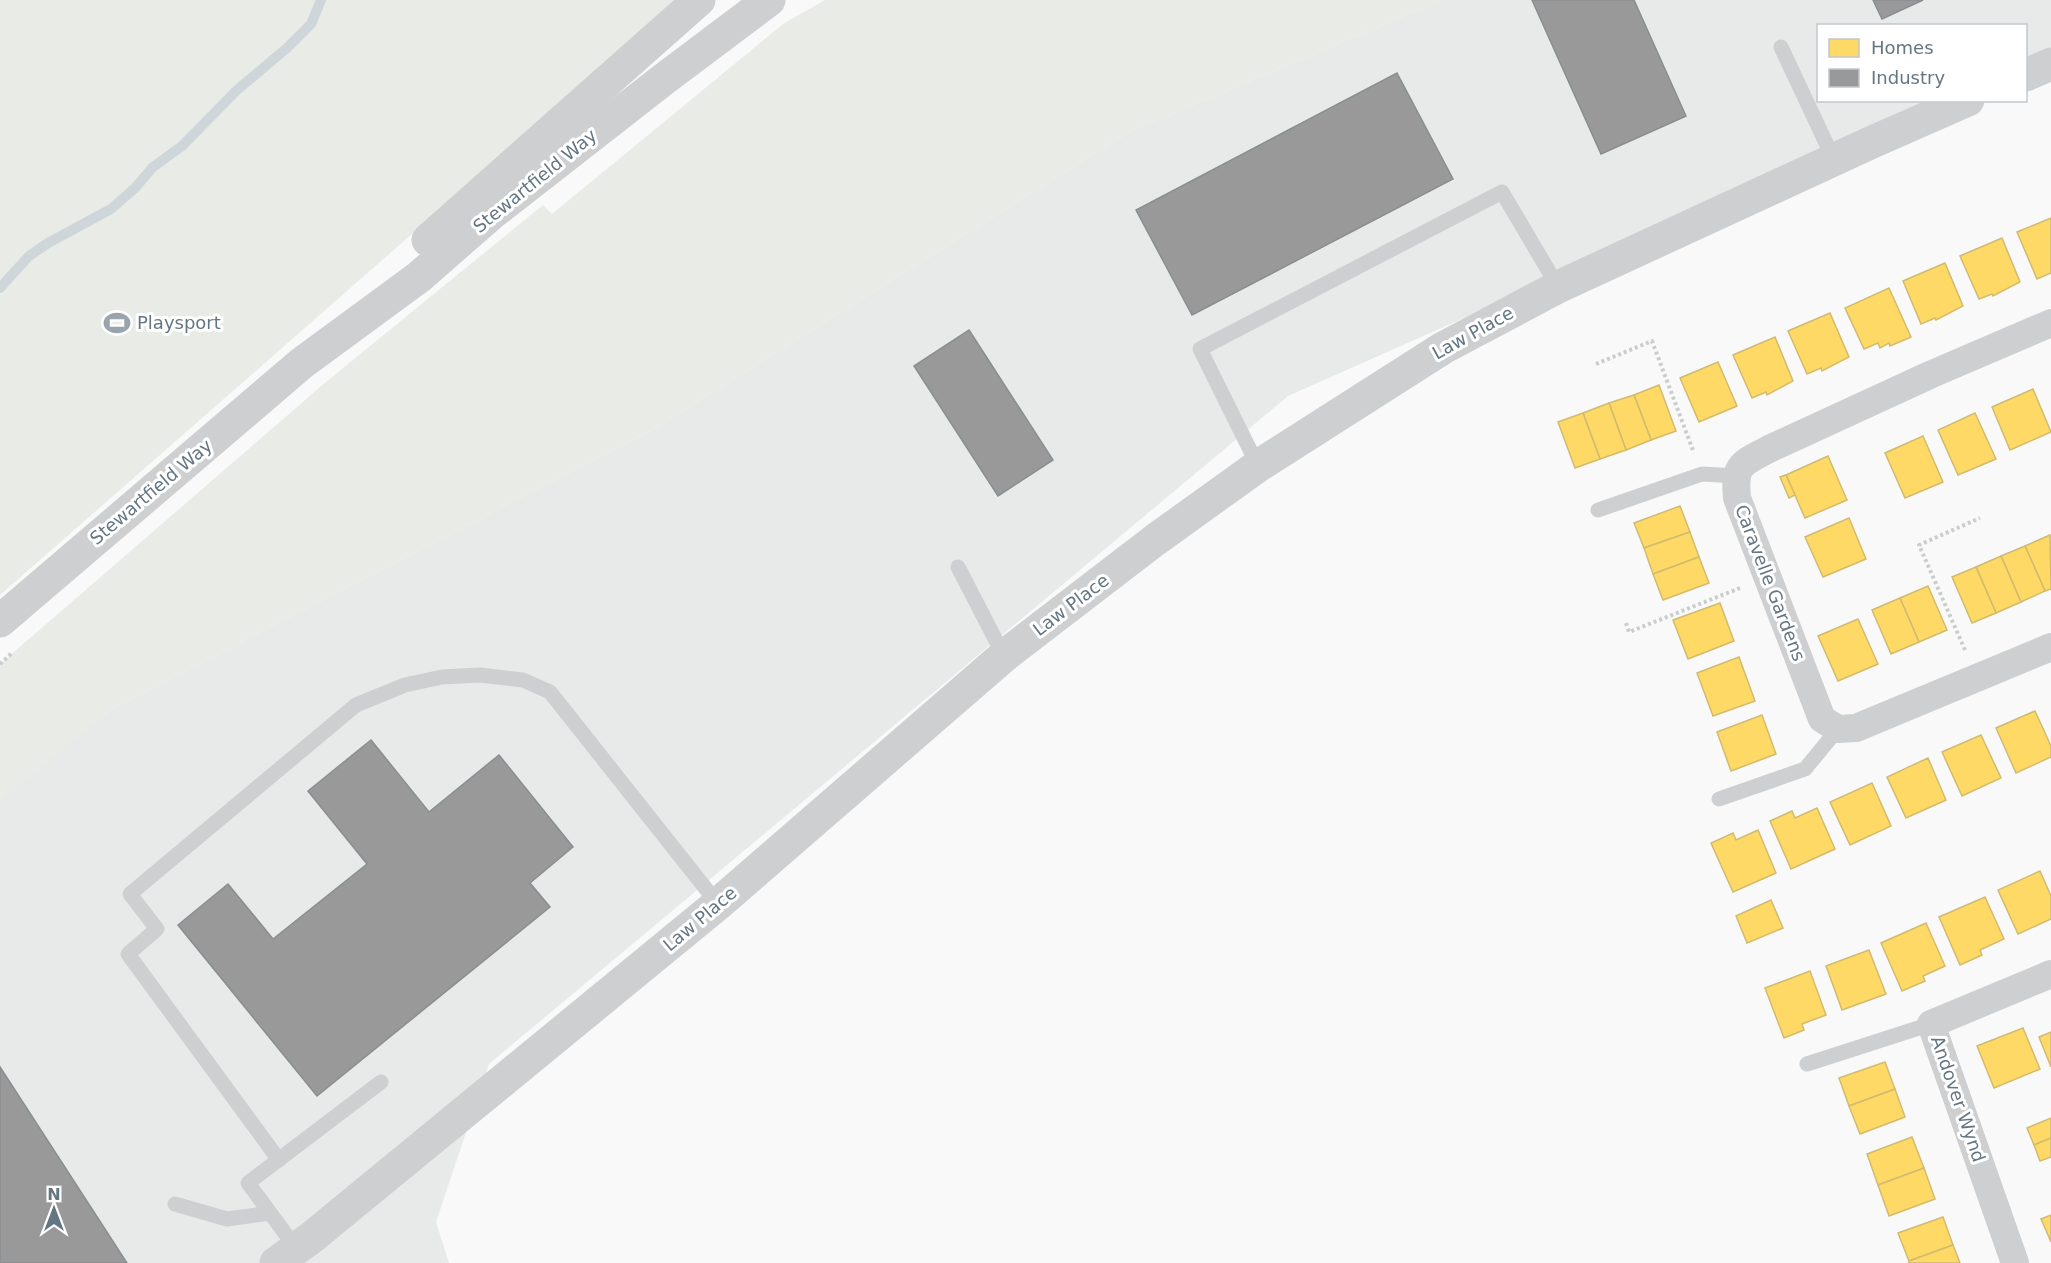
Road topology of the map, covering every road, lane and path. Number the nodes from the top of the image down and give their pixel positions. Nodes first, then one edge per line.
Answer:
1 (699, 0) edge
2 (769, 0) edge
3 (1781, 47) dead end
4 (2051, 64) edge
5 (2027, 74) edge
6 (1964, 102) edge
7 (1834, 160) junction
8 (1558, 287) junction
9 (2051, 323) edge
10 (302, 363) junction
11 (1596, 364) dead end
12 (1258, 466) junction
13 (1702, 474) junction
14 (1736, 476) junction
15 (1598, 510) dead end
16 (1980, 518) dead end
17 (958, 567) dead end
18 (1768, 578) junction
19 (0, 621) edge
20 (1626, 623) dead end
21 (2049, 653) edge
22 (1004, 656) junction
23 (1977, 678) junction
24 (1838, 729) junction
25 (1719, 799) dead end
26 (718, 904) junction
27 (2051, 974) edge
28 (1931, 1024) junction
29 (1807, 1064) dead end
30 (381, 1082) dead end
31 (279, 1160) junction
32 (175, 1204) dead end
33 (270, 1213) junction
34 (286, 1256) edge
35 (2015, 1263) edge

1 - 10 street, Stewartfield Way
2 - 10 street, Stewartfield Way
3 - 7 lane
4 - 5 street
6 - 7 street, Law Place
7 - 8 street, Law Place
8 - 12 street, Law Place
8 - 12 lane
9 - 14 street
10 - 19 street, Stewartfield Way
11 - 13 path
12 - 22 street, Law Place
13 - 14 lane
13 - 15 lane
14 - 18 street, Caravelle Gardens
16 - 23 path
17 - 22 lane
18 - 20 path
18 - 24 street, Caravelle Gardens
21 - 23 street
22 - 26 street, Law Place
23 - 24 street
24 - 25 lane
26 - 31 lane
26 - 34 street, Law Place
27 - 28 street, Andover Wynd
28 - 29 lane
28 - 35 street, Andover Wynd
30 - 31 lane
31 - 33 lane
32 - 33 lane
33 - 34 lane

